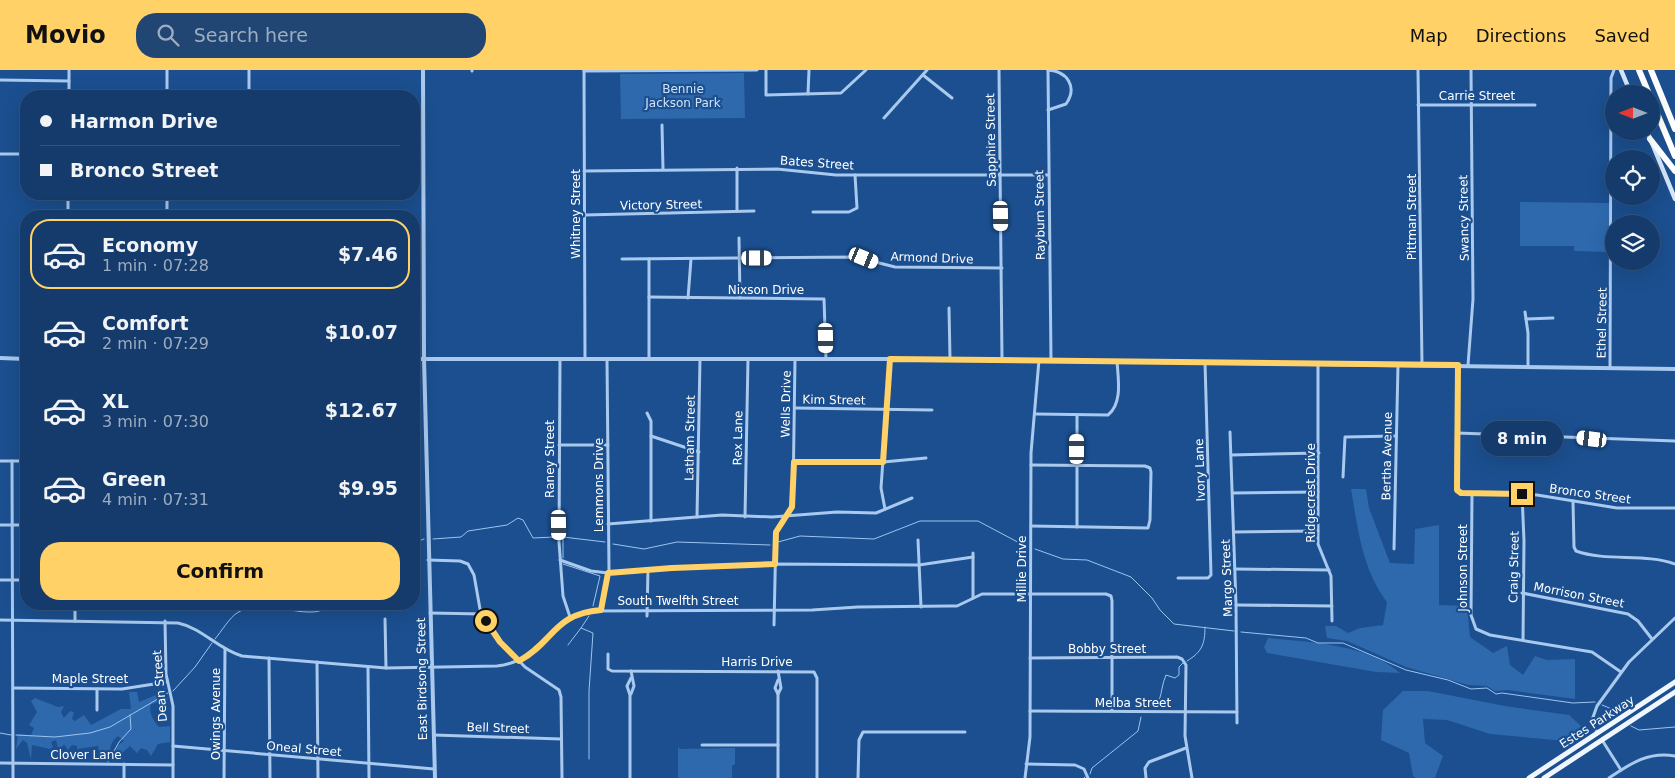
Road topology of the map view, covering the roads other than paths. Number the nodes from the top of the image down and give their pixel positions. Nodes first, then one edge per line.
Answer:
1 (69, 70) edge
2 (167, 70) edge
3 (249, 70) edge
4 (423, 70) edge
5 (757, 70) edge
6 (766, 70) edge
7 (809, 70) edge
8 (866, 70) edge
9 (927, 70) edge
10 (999, 70) edge
11 (1048, 70) edge
12 (1418, 70) edge
13 (1471, 70) edge
14 (1614, 70) edge
15 (1621, 70) edge
16 (1639, 70) edge
17 (1650, 70) edge
18 (584, 71) edge
19 (923, 75) junction
20 (0, 80) edge
21 (69, 81) junction
22 (1627, 85) edge
23 (1645, 85) edge
24 (69, 90) edge
25 (167, 90) edge
26 (250, 90) edge
27 (808, 94) junction
28 (952, 98) dead end
29 (1418, 105) junction
30 (1471, 105) junction
31 (1535, 105) dead end
32 (1048, 110) junction
33 (884, 118) dead end
34 (1660, 120) edge
35 (662, 125) dead end
36 (1675, 129) edge
37 (1650, 140) edge
38 (1651, 140) edge
39 (0, 154) edge
40 (20, 154) edge
41 (1675, 156) edge
42 (737, 168) junction
43 (663, 169) junction
44 (1675, 170) edge
45 (584, 171) junction
46 (1001, 174) junction
47 (855, 175) junction
48 (1048, 175) junction
49 (1675, 199) edge
50 (737, 211) junction
51 (754, 211) dead end
52 (813, 212) dead end
53 (584, 215) junction
54 (739, 238) dead end
55 (740, 258) junction
56 (622, 259) dead end
57 (649, 259) junction
58 (691, 259) junction
59 (1002, 268) junction
60 (649, 297) junction
61 (688, 298) junction
62 (740, 298) junction
63 (949, 308) dead end
64 (1525, 312) dead end
65 (1553, 318) dead end
66 (1526, 319) junction
67 (0, 358) edge
68 (20, 359) edge
69 (420, 359) edge
70 (424, 359) junction
71 (560, 359) junction
72 (585, 359) junction
73 (607, 359) junction
74 (649, 359) junction
75 (700, 359) junction
76 (748, 359) junction
77 (795, 359) junction
78 (826, 359) junction
79 (890, 359) junction
80 (950, 359) junction
81 (1002, 360) junction
82 (1039, 360) junction
83 (1051, 360) junction
84 (1117, 361) junction
85 (1205, 362) junction
86 (1318, 363) junction
87 (1398, 364) junction
88 (1422, 364) junction
89 (1458, 365) junction
90 (1468, 365) junction
91 (1528, 366) junction
92 (1610, 368) junction
93 (1675, 369) edge
94 (795, 408) junction
95 (887, 410) junction
96 (932, 410) dead end
97 (647, 413) dead end
98 (1036, 414) junction
99 (1077, 416) junction
100 (1230, 432) dead end
101 (1457, 433) junction
102 (651, 436) junction
103 (1396, 436) junction
104 (1675, 441) edge
105 (559, 445) junction
106 (608, 445) junction
107 (700, 452) junction
108 (1231, 454) junction
109 (1319, 454) junction
110 (926, 458) dead end
111 (0, 461) edge
112 (12, 461) junction
113 (20, 461) edge
114 (794, 462) junction
115 (883, 462) junction
116 (1031, 465) junction
117 (1077, 466) junction
118 (1343, 477) dead end
119 (1318, 492) junction
120 (1233, 493) junction
121 (1472, 493) junction
122 (1522, 494) junction
123 (912, 498) dead end
124 (1573, 501) junction
125 (1675, 508) edge
126 (886, 509) junction
127 (787, 515) junction
128 (745, 516) junction
129 (697, 517) junction
130 (651, 521) junction
131 (0, 524) edge
132 (13, 524) junction
133 (20, 524) edge
134 (608, 524) junction
135 (1031, 526) junction
136 (1077, 527) junction
137 (1318, 531) junction
138 (1234, 532) junction
139 (918, 540) dead end
140 (1394, 549) dead end
141 (428, 560) junction
142 (560, 560) junction
143 (775, 564) junction
144 (919, 564) junction
145 (1675, 564) edge
146 (648, 569) junction
147 (1235, 569) junction
148 (1329, 570) junction
149 (608, 573) junction
150 (1178, 578) dead end
151 (0, 580) edge
152 (13, 580) junction
153 (20, 580) edge
154 (1522, 593) junction
155 (1030, 594) junction
156 (973, 598) junction
157 (1236, 605) junction
158 (1332, 606) junction
159 (921, 607) junction
160 (75, 610) edge
161 (601, 610) junction
162 (647, 610) junction
163 (774, 610) junction
164 (430, 613) junction
165 (482, 614) junction
166 (647, 616) dead end
167 (570, 617) junction
168 (1675, 618) edge
169 (385, 619) dead end
170 (0, 620) edge
171 (13, 620) junction
172 (75, 621) junction
173 (1332, 621) dead end
174 (165, 622) junction
175 (774, 625) dead end
176 (1652, 639) junction
177 (1523, 640) junction
178 (225, 649) junction
179 (608, 654) dead end
180 (269, 658) junction
181 (1030, 658) junction
182 (1113, 658) junction
183 (519, 661) junction
184 (317, 662) junction
185 (432, 666) junction
186 (368, 667) junction
187 (386, 668) junction
188 (631, 671) junction
189 (778, 671) junction
190 (1621, 672) junction
191 (631, 678) junction
192 (167, 682) junction
193 (1675, 682) edge
194 (13, 688) junction
195 (96, 688) junction
196 (1675, 692) edge
197 (630, 695) junction
198 (97, 710) dead end
199 (1030, 711) junction
200 (1185, 711) junction
201 (1112, 712) junction
202 (1237, 712) junction
203 (1237, 723) dead end
204 (965, 732) dead end
205 (1598, 734) junction
206 (434, 736) junction
207 (562, 739) junction
208 (1602, 740) junction
209 (702, 745) dead end
210 (778, 745) junction
211 (173, 746) junction
212 (1186, 748) junction
213 (225, 751) junction
214 (270, 755) junction
215 (1675, 756) edge
216 (318, 760) junction
217 (0, 763) edge
218 (13, 763) junction
219 (124, 764) junction
220 (369, 764) junction
221 (1026, 764) junction
222 (173, 765) junction
223 (434, 769) junction
224 (1621, 770) junction
225 (13, 778) edge
226 (124, 778) edge
227 (173, 778) edge
228 (224, 778) edge
229 (270, 778) edge
230 (318, 778) edge
231 (369, 778) edge
232 (435, 778) edge
233 (562, 778) edge
234 (630, 778) edge
235 (778, 778) edge
236 (817, 778) edge
237 (858, 778) edge
238 (1025, 778) edge
239 (1088, 778) edge
240 (1146, 778) edge
241 (1192, 778) edge
242 (1529, 778) edge
243 (1544, 778) edge
244 (1609, 778) edge

1 - 21 street
2 - 25 street
3 - 26 street
4 - 70 street, East Birdsong Street
5 - 18 street
6 - 27 street
7 - 27 street
8 - 27 street
9 - 19 street
10 - 46 street, Sapphire Street
11 - 32 street, Rayburn Street
11 - 32 street
12 - 29 street, Pittman Street
13 - 30 street, Swancy Street
14 - 92 street, Ethel Street
15 - 22 main road
16 - 23 highway
17 - 36 highway
18 - 45 street, Whitney Street
19 - 28 street
19 - 33 street
20 - 21 street
21 - 24 street
29 - 30 street, Carrie Street
29 - 88 street, Pittman Street
30 - 31 street, Carrie Street
30 - 90 street, Swancy Street
32 - 48 street, Rayburn Street
34 - 41 highway
35 - 43 street
37 - 49 main road
38 - 44 highway
39 - 40 street
42 - 43 street, Bates Street
42 - 47 street, Bates Street
42 - 50 street
43 - 45 street, Bates Street
45 - 53 street, Whitney Street
46 - 47 street, Bates Street
46 - 48 street, Bates Street
46 - 59 street, Sapphire Street
47 - 52 street
48 - 83 street, Rayburn Street
50 - 51 street, Victory Street
50 - 53 street, Victory Street
53 - 72 street, Whitney Street
54 - 55 street
55 - 58 street, Armond Drive
55 - 59 street, Armond Drive
55 - 62 street
56 - 57 street, Armond Drive
57 - 58 street, Armond Drive
57 - 60 street
58 - 61 street
59 - 81 street, Sapphire Street
60 - 61 street, Nixson Drive
60 - 74 street
61 - 62 street, Nixson Drive
62 - 78 street, Nixson Drive
63 - 80 street
64 - 66 street
65 - 66 street
66 - 91 street
67 - 68 street
69 - 70 street
70 - 71 street
70 - 141 street, East Birdsong Street
71 - 72 street
71 - 105 street, Raney Street
72 - 73 street
73 - 74 street
73 - 106 street, Lemmons Drive
74 - 75 street
75 - 76 street
75 - 107 street, Latham Street
76 - 77 street
76 - 128 street, Rex Lane
77 - 78 street
77 - 94 street, Wells Drive
78 - 79 street
79 - 80 street
79 - 95 street
80 - 81 street
81 - 82 street
82 - 83 street
82 - 98 street, Millie Drive
83 - 84 street
84 - 85 street
84 - 99 street
85 - 86 street
85 - 150 street, Ivory Lane
86 - 87 street
86 - 109 street, Ridgecrest Drive
87 - 88 street
87 - 103 street, Bertha Avenue
88 - 89 street
89 - 90 street
89 - 101 street
90 - 91 street
91 - 92 street
92 - 93 street
94 - 95 street, Kim Street
94 - 114 street, Wells Drive
95 - 96 street, Kim Street
95 - 115 street
97 - 102 street
98 - 99 street
98 - 116 street, Millie Drive
99 - 117 street
100 - 108 street, Margo Street
101 - 104 street
101 - 121 street
102 - 107 street
102 - 130 street
103 - 118 street
103 - 140 street, Bertha Avenue
105 - 106 street
105 - 142 street, Raney Street
106 - 134 street, Lemmons Drive
107 - 129 street, Latham Street
108 - 109 street
108 - 120 street, Margo Street
109 - 119 street, Ridgecrest Drive
110 - 115 street
111 - 112 street
112 - 113 street
112 - 132 street
114 - 115 street
114 - 127 street, Wells Drive
115 - 126 street
116 - 117 street
116 - 135 street, Millie Drive
117 - 136 street
117 - 136 street
119 - 120 street
119 - 137 street, Ridgecrest Drive
120 - 138 street, Margo Street
121 - 122 street, Bronco Street
121 - 177 street, Johnson Street
122 - 124 street, Bronco Street
122 - 154 street, Craig Street
123 - 126 street
124 - 125 street, Bronco Street
124 - 145 street
126 - 127 street
127 - 128 street
127 - 143 street, Wells Drive
128 - 129 street
129 - 130 street
130 - 134 street
131 - 132 street
132 - 133 street
132 - 152 street
134 - 149 street, Lemmons Drive
135 - 136 street
135 - 155 street, Millie Drive
137 - 138 street
137 - 148 street, Ridgecrest Drive
138 - 147 street, Margo Street
139 - 144 street
141 - 164 street, East Birdsong Street
141 - 165 street
142 - 149 street
142 - 167 street, Raney Street
143 - 144 street
143 - 146 street
143 - 163 street, Wells Drive
144 - 156 street
144 - 159 street
146 - 149 street
146 - 162 street
147 - 148 street
147 - 157 street, Margo Street
148 - 158 street, Ridgecrest Drive
149 - 161 street, Lemmons Drive
151 - 152 street
152 - 153 street
152 - 171 street
154 - 176 street, Morrison Street
154 - 177 street, Craig Street
155 - 156 street, South Twelfth Street
155 - 181 street, Millie Drive
155 - 182 street, South Twelfth Street
156 - 159 street, South Twelfth Street
157 - 158 street
157 - 202 street, Margo Street
158 - 173 street, Ridgecrest Drive
159 - 163 street, South Twelfth Street
160 - 172 street
161 - 162 street, South Twelfth Street
161 - 167 street, South Twelfth Street
162 - 163 street, South Twelfth Street
162 - 166 street
163 - 175 street, Wells Drive
164 - 165 street
164 - 185 street, East Birdsong Street
165 - 183 street
167 - 183 street, South Twelfth Street
168 - 176 street
169 - 187 street
170 - 171 street, South Twelfth Street
171 - 172 street, South Twelfth Street
171 - 194 street
172 - 174 street, South Twelfth Street
174 - 178 street, South Twelfth Street
174 - 192 street, Dean Street
176 - 190 street
177 - 190 street, Johnson Street
178 - 180 street, South Twelfth Street
178 - 213 street, Owings Avenue
179 - 188 street, Harris Drive
180 - 184 street, South Twelfth Street
180 - 214 street
181 - 182 street, Bobby Street
181 - 199 street, Millie Drive
182 - 200 street, Bobby Street
182 - 201 street
183 - 185 street, South Twelfth Street
183 - 207 street
184 - 186 street, South Twelfth Street
184 - 216 street
185 - 187 street, South Twelfth Street
185 - 206 street, East Birdsong Street
186 - 187 street, South Twelfth Street
186 - 220 street
188 - 189 street, Harris Drive
188 - 191 street
189 - 210 street
189 - 236 street, Harris Drive
190 - 205 street
191 - 197 street
191 - 197 street
192 - 195 street, Maple Street
192 - 211 street, Dean Street
193 - 205 main road, Estes Parkway
194 - 195 street, Maple Street
194 - 218 street
195 - 198 street
196 - 208 main road, Estes Parkway
197 - 234 street
199 - 201 street, Melba Street
199 - 221 street, Millie Drive
200 - 201 street, Melba Street
200 - 202 street, Melba Street
200 - 212 street
202 - 203 street, Margo Street
204 - 237 street
205 - 208 main road
205 - 242 main road, Estes Parkway
206 - 207 street, Bell Street
206 - 223 street, East Birdsong Street
207 - 233 street
208 - 224 street
208 - 243 main road, Estes Parkway
209 - 210 street
210 - 235 street
211 - 213 street, Oneal Street
211 - 222 street, Dean Street
212 - 240 street
212 - 241 street
213 - 214 street, Oneal Street
213 - 228 street, Owings Avenue
214 - 216 street, Oneal Street
214 - 229 street
215 - 224 street
216 - 220 street, Oneal Street
216 - 230 street
217 - 218 street, Clover Lane
218 - 219 street, Clover Lane
218 - 225 street
219 - 222 street, Clover Lane
219 - 226 street
220 - 223 street, Oneal Street
220 - 231 street
221 - 238 street, Millie Drive
221 - 239 street
222 - 227 street, Dean Street
223 - 232 street, East Birdsong Street
224 - 244 street

